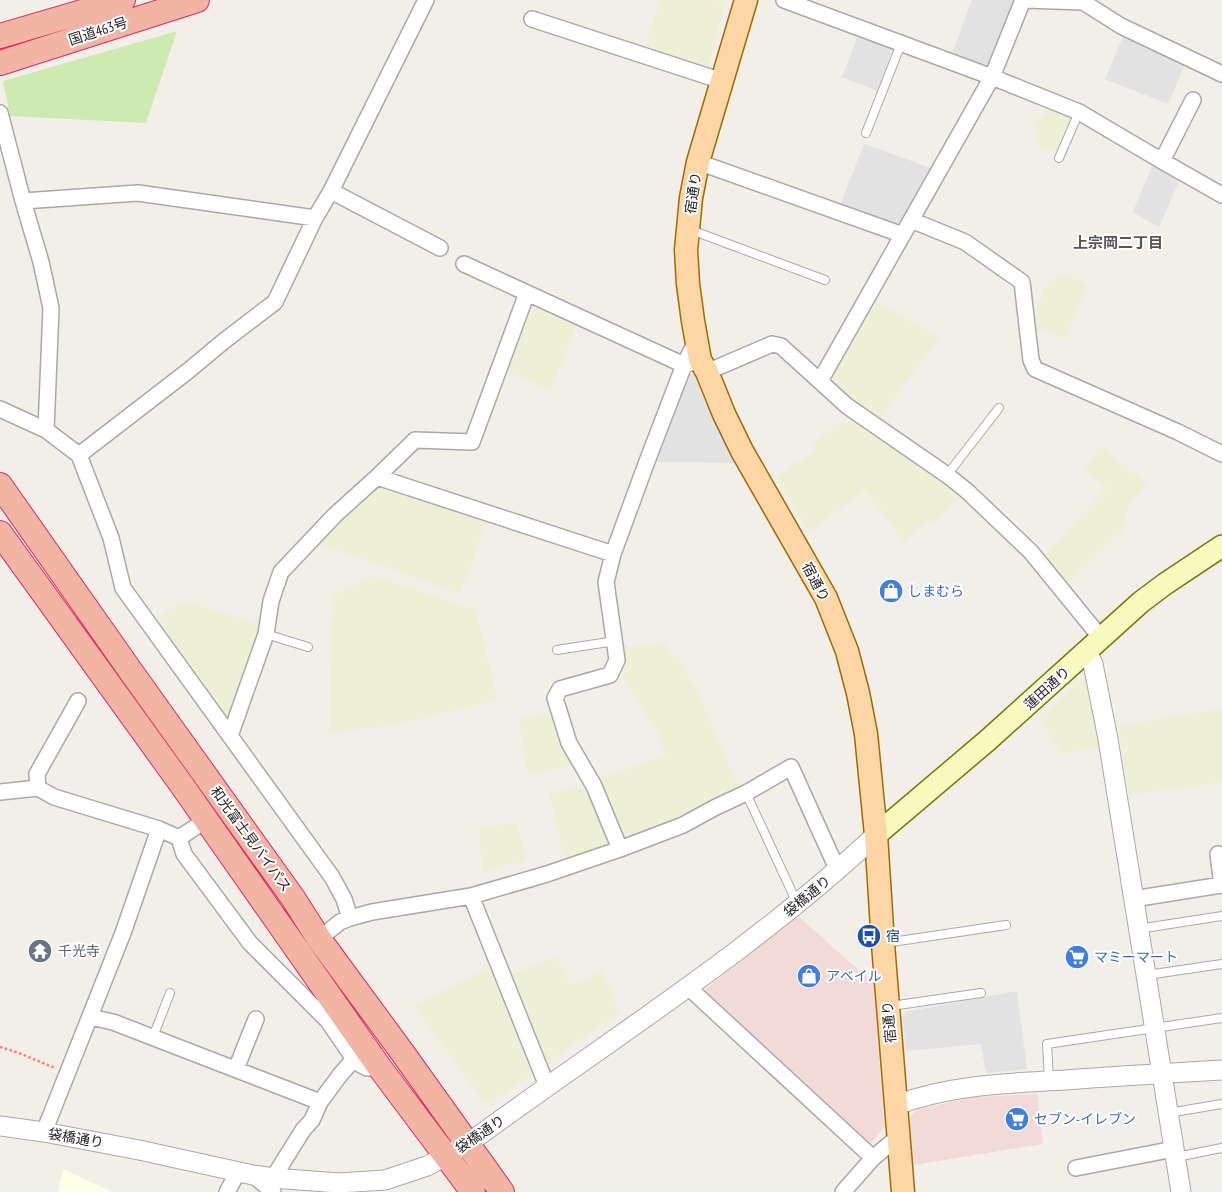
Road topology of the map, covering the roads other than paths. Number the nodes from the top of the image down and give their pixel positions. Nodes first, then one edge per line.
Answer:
1 (123, 0) edge
2 (197, 0) edge
3 (426, 0) edge
4 (746, 0) edge
5 (784, 0) edge
6 (1024, 0) edge
7 (532, 19) dead end
8 (0, 36) edge
9 (901, 44) junction
10 (0, 63) edge
11 (1222, 74) edge
12 (992, 77) junction
13 (722, 81) junction
14 (1193, 100) dead end
15 (1079, 112) junction
16 (0, 113) edge
17 (866, 133) dead end
18 (1059, 158) dead end
19 (1162, 161) junction
20 (698, 162) junction
21 (331, 191) junction
22 (1222, 195) edge
23 (23, 201) junction
24 (315, 218) junction
25 (911, 220) junction
26 (688, 229) junction
27 (903, 235) junction
28 (440, 248) dead end
29 (464, 264) dead end
30 (825, 280) dead end
31 (527, 293) junction
32 (697, 359) junction
33 (820, 381) junction
34 (999, 408) dead end
35 (0, 409) edge
36 (46, 430) junction
37 (1222, 454) edge
38 (79, 455) junction
39 (0, 465) edge
40 (947, 476) junction
41 (377, 477) junction
42 (0, 485) edge
43 (0, 533) edge
44 (1222, 546) edge
45 (614, 554) junction
46 (0, 560) edge
47 (266, 634) junction
48 (615, 641) junction
49 (1094, 645) junction
50 (308, 647) dead end
51 (557, 650) dead end
52 (132, 673) junction
53 (78, 701) dead end
54 (230, 736) junction
55 (181, 784) junction
56 (38, 788) junction
57 (0, 792) edge
58 (746, 793) junction
59 (206, 820) junction
60 (160, 828) junction
61 (876, 835) junction
62 (179, 838) junction
63 (620, 849) junction
64 (1218, 854) dead end
65 (838, 870) junction
66 (471, 896) junction
67 (1133, 899) junction
68 (798, 904) junction
69 (1222, 916) edge
70 (350, 918) junction
71 (1006, 925) dead end
72 (1138, 930) junction
73 (319, 939) junction
74 (883, 944) junction
75 (1222, 964) edge
76 (1146, 975) junction
77 (688, 987) junction
78 (170, 993) dead end
79 (981, 993) dead end
80 (888, 1006) junction
81 (90, 1017) junction
82 (1222, 1018) edge
83 (256, 1019) dead end
84 (1154, 1028) junction
85 (153, 1037) junction
86 (354, 1059) junction
87 (380, 1068) junction
88 (236, 1069) junction
89 (1222, 1070) edge
90 (1162, 1074) junction
91 (1050, 1081) junction
92 (547, 1086) junction
93 (320, 1102) junction
94 (1222, 1104) edge
95 (1167, 1105) junction
96 (897, 1124) junction
97 (0, 1126) edge
98 (44, 1132) junction
99 (467, 1142) junction
100 (1222, 1148) edge
101 (1175, 1153) junction
102 (446, 1156) junction
103 (874, 1158) junction
104 (1076, 1168) dead end
105 (246, 1173) junction
106 (273, 1185) edge
107 (227, 1192) edge
108 (472, 1192) edge
109 (502, 1192) edge
110 (843, 1192) edge
111 (903, 1192) edge
112 (1182, 1192) edge

1 - 8 highway, 国道463号
2 - 10 highway, 国道463号
3 - 21 street
4 - 13 main road, 宿通り
5 - 9 street
6 - 11 street
6 - 12 street
7 - 13 street
9 - 12 street
9 - 17 lane
12 - 15 street
12 - 25 street
13 - 20 main road, 宿通り
14 - 19 street
15 - 18 lane
15 - 19 street
16 - 23 street
19 - 22 street
20 - 26 main road, 宿通り
20 - 27 street
21 - 24 street
21 - 28 street
23 - 24 street
23 - 36 street
24 - 38 street
25 - 27 street
25 - 37 street
26 - 30 lane
26 - 32 main road, 宿通り
27 - 33 street
29 - 31 street
31 - 32 street
31 - 41 street
32 - 33 street
32 - 45 street
32 - 61 main road, 宿通り
33 - 40 street
34 - 40 lane
35 - 36 street
36 - 38 street
38 - 54 street
39 - 52 highway
40 - 49 street
41 - 45 street
41 - 47 street
42 - 52 highway, 和光富士見バイパス
43 - 55 highway, 和光富士見バイパス
44 - 49 main road, 蓮田通り
45 - 48 street
46 - 55 highway
47 - 50 lane
47 - 54 street
48 - 51 lane
48 - 63 street
49 - 61 main road, 蓮田通り
49 - 67 street
52 - 73 highway, 和光富士見バイパス
53 - 56 street
54 - 70 street
55 - 59 highway, 和光富士見バイパス
56 - 57 street
56 - 60 street
58 - 63 street
58 - 65 street
58 - 68 lane
59 - 62 street
59 - 87 highway, 和光富士見バイパス
60 - 62 street
60 - 81 street
61 - 65 street, 袋橋通り
61 - 74 main road, 宿通り
62 - 86 street
63 - 66 street
64 - 67 street
65 - 68 street, 袋橋通り
66 - 70 street
66 - 92 street
67 - 72 street
68 - 77 street, 袋橋通り
69 - 72 lane
70 - 73 street
71 - 74 lane
72 - 76 street
73 - 99 highway, 和光富士見バイパス
74 - 80 main road, 宿通り
75 - 76 lane
76 - 84 street
77 - 92 street, 袋橋通り
77 - 103 street
78 - 85 lane
79 - 80 lane
80 - 96 main road, 宿通り
81 - 85 street
81 - 98 street
82 - 84 lane
83 - 88 street
84 - 90 street
84 - 91 lane
85 - 88 street
86 - 87 street
86 - 93 street
87 - 102 highway, 和光富士見バイパス
88 - 93 street
89 - 90 street
90 - 91 street
90 - 95 street
91 - 96 street
92 - 99 street, 袋橋通り
93 - 106 street
94 - 95 lane
95 - 101 street
96 - 103 street
96 - 111 main road, 宿通り
97 - 98 street, 袋橋通り
98 - 105 street, 袋橋通り
99 - 102 street, 袋橋通り
99 - 109 highway, 和光富士見バイパス
100 - 101 lane
101 - 104 street
101 - 112 street
102 - 106 street, 袋橋通り
102 - 108 highway, 和光富士見バイパス
103 - 110 street
105 - 106 street, 袋橋通り
105 - 107 street

